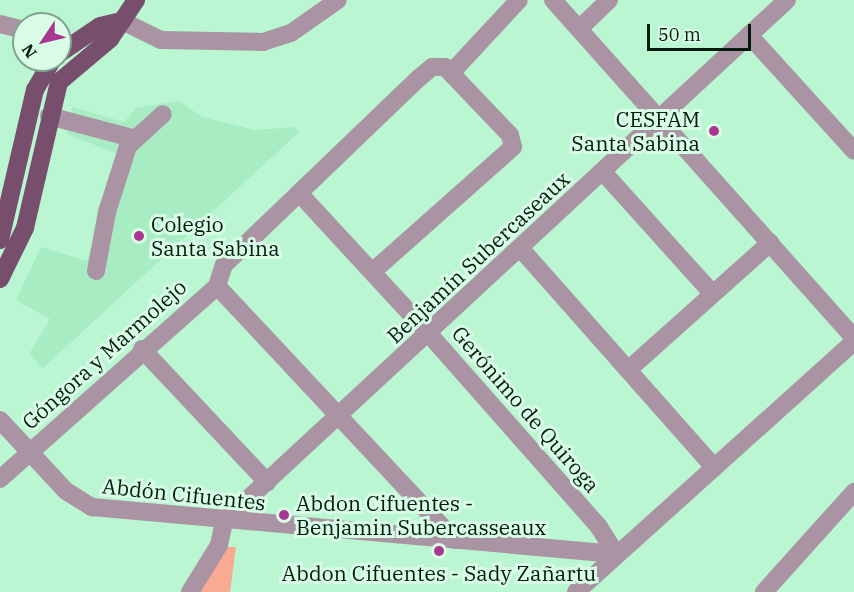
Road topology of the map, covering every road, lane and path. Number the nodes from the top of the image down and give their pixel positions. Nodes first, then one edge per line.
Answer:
1 (136, 0) edge
2 (338, 0) edge
3 (519, 0) edge
4 (553, 0) edge
5 (609, 0) edge
6 (787, 0) edge
7 (122, 21) junction
8 (579, 29) junction
9 (749, 35) junction
10 (72, 44) edge
11 (447, 69) junction
12 (47, 72) edge
13 (163, 114) dead end
14 (49, 116) junction
15 (659, 119) junction
16 (132, 138) junction
17 (854, 151) edge
18 (603, 172) junction
19 (298, 193) junction
20 (6, 243) edge
21 (770, 243) junction
22 (521, 249) junction
23 (96, 271) dead end
24 (372, 272) junction
25 (0, 279) edge
26 (217, 286) junction
27 (713, 294) junction
28 (429, 334) junction
29 (854, 340) edge
30 (142, 349) junction
31 (628, 370) junction
32 (342, 416) junction
33 (0, 420) edge
34 (30, 452) junction
35 (714, 466) junction
36 (0, 479) edge
37 (267, 482) junction
38 (854, 492) edge
39 (224, 521) junction
40 (456, 540) junction
41 (615, 554) junction
42 (190, 592) edge
43 (576, 592) edge
44 (764, 592) edge

1 - 7 main road
2 - 7 street
3 - 11 street, Góngora y Marmolejo
4 - 8 street
5 - 8 street
6 - 9 street, Benjamín Subercaseaux
7 - 10 main road
7 - 14 main road
8 - 15 street
9 - 15 street, Benjamín Subercaseaux
9 - 17 street
11 - 19 street, Góngora y Marmolejo
11 - 24 street
12 - 20 main road
13 - 16 street
14 - 16 street
14 - 20 main road
15 - 18 street, Benjamín Subercaseaux
15 - 21 street
16 - 23 street
18 - 22 street, Benjamín Subercaseaux
18 - 27 street
19 - 24 street, Gerónimo de Quiroga
19 - 26 street, Góngora y Marmolejo
20 - 25 main road
21 - 27 street
21 - 29 street
22 - 28 street, Benjamín Subercaseaux
22 - 31 street
24 - 28 street, Gerónimo de Quiroga
26 - 30 street, Góngora y Marmolejo
26 - 32 street
27 - 31 street
28 - 32 street, Benjamín Subercaseaux
28 - 41 street, Gerónimo de Quiroga
29 - 35 street
30 - 34 street, Góngora y Marmolejo
30 - 37 street
31 - 35 street
32 - 37 street, Benjamín Subercaseaux
32 - 40 street
33 - 34 street, Abdón Cifuentes
34 - 36 street, Góngora y Marmolejo
34 - 39 street, Abdón Cifuentes
35 - 41 street
37 - 39 street, Benjamín Subercaseaux
38 - 44 street
39 - 40 street, Abdón Cifuentes
39 - 42 street
40 - 41 street, Abdón Cifuentes
41 - 43 street

